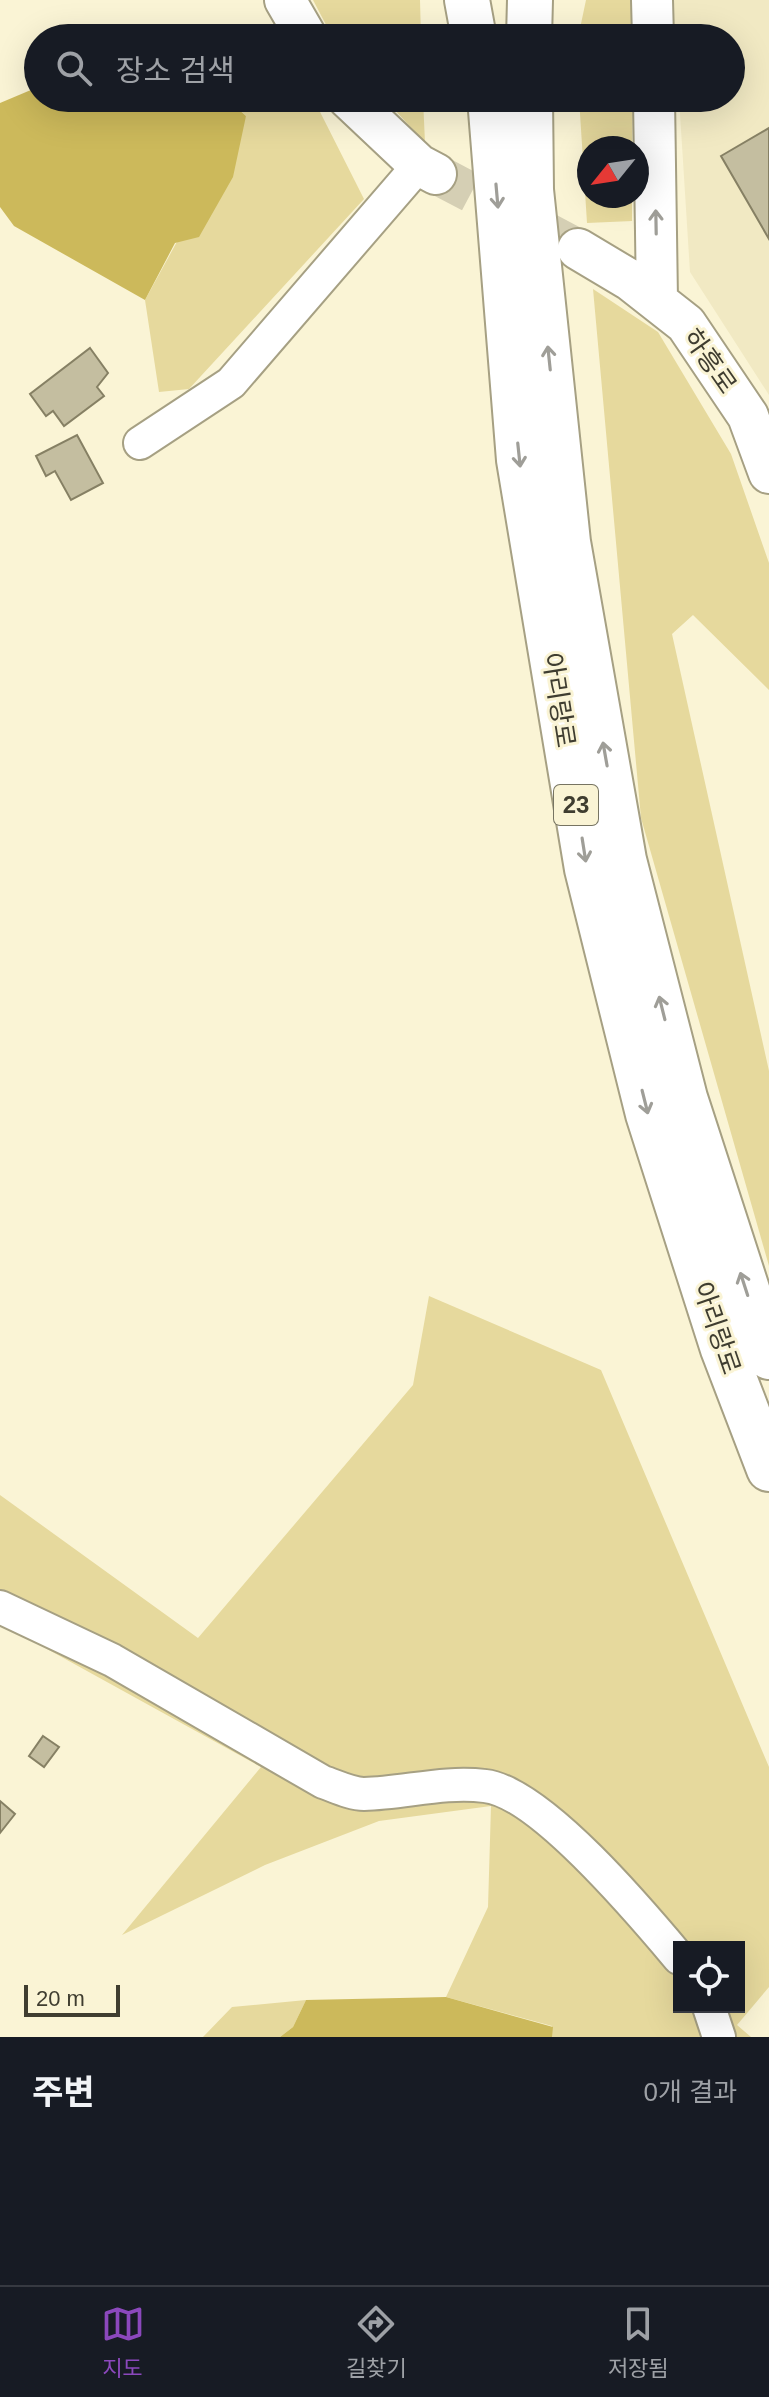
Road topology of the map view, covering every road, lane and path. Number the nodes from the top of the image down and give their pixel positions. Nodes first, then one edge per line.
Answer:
1 (285, 0) edge
2 (467, 0) edge
3 (490, 0) edge
4 (652, 0) edge
5 (523, 20) edge
6 (299, 24) edge
7 (471, 24) edge
8 (653, 24) edge
9 (364, 112) edge
10 (490, 112) edge
11 (530, 112) edge
12 (654, 112) edge
13 (428, 170) joint
14 (578, 249) tunnel mouth
15 (657, 300) junction
16 (140, 443) dead end
17 (769, 473) edge
18 (769, 1357) edge
19 (769, 1469) edge
20 (0, 1607) edge
21 (673, 1951) edge
22 (711, 2013) edge
23 (719, 2037) edge

1 - 6 street
2 - 7 highway
3 - 5 highway
4 - 8 street
9 - 13 street
10 -> 19 highway, 아리랑로 / 23
18 -> 11 highway, 아리랑로 / 23
15 -> 12 street
13 - 16 street
14 - 15 street, 하흥로
15 - 17 street, 하흥로
20 - 21 street
22 - 23 street

